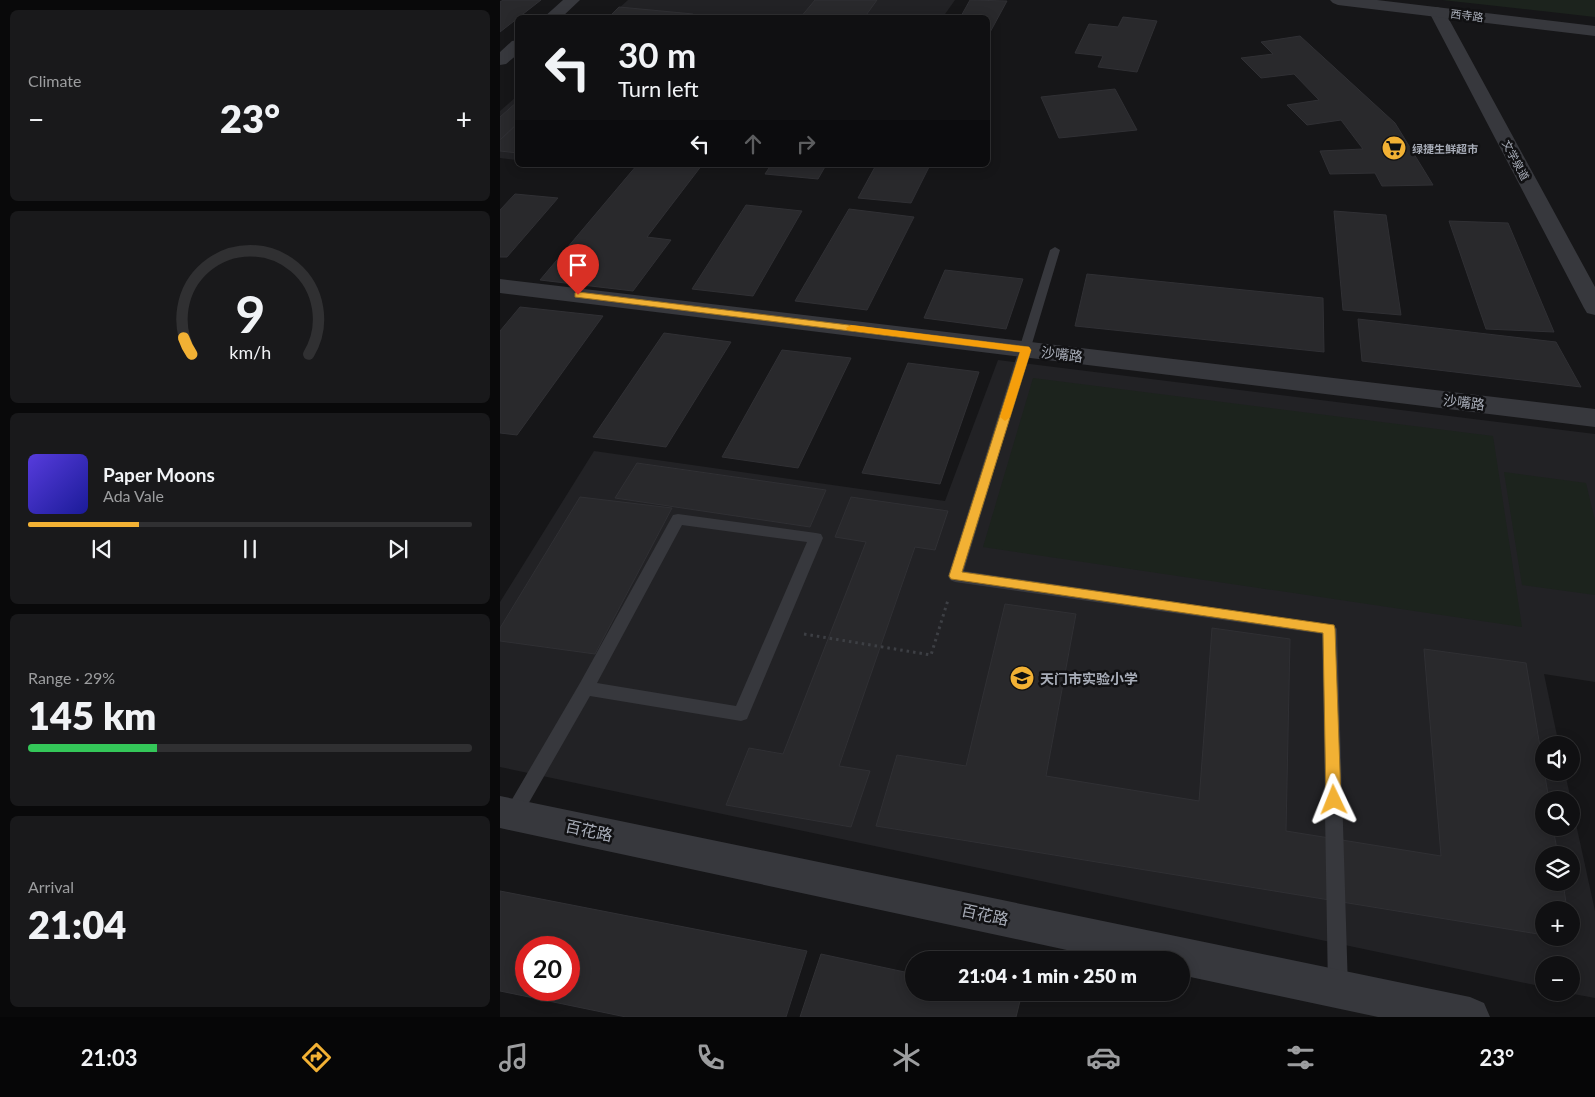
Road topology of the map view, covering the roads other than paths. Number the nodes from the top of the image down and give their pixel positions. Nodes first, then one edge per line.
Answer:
1 (572, 0) edge
2 (1338, 0) edge
3 (1437, 12) junction
4 (554, 15) edge
5 (1595, 30) edge
6 (515, 48) edge
7 (500, 60) edge
8 (1055, 250) dead end
9 (500, 286) edge
10 (1595, 308) edge
11 (1026, 350) junction
12 (1595, 418) edge
13 (586, 688) junction
14 (506, 813) edge
15 (1338, 989) junction
16 (1470, 1017) edge

1 - 4 street
2 - 3 street, 西寺路
3 - 5 street, 西寺路
3 - 10 street, 文学泉道
6 - 7 street
8 - 11 lane
9 - 11 street, 沙嘴路
11 - 12 street, 沙嘴路
11 - 15 lane
13 - 13 lane
13 - 14 lane
14 - 15 street, 百花路
15 - 16 street, 百花路

